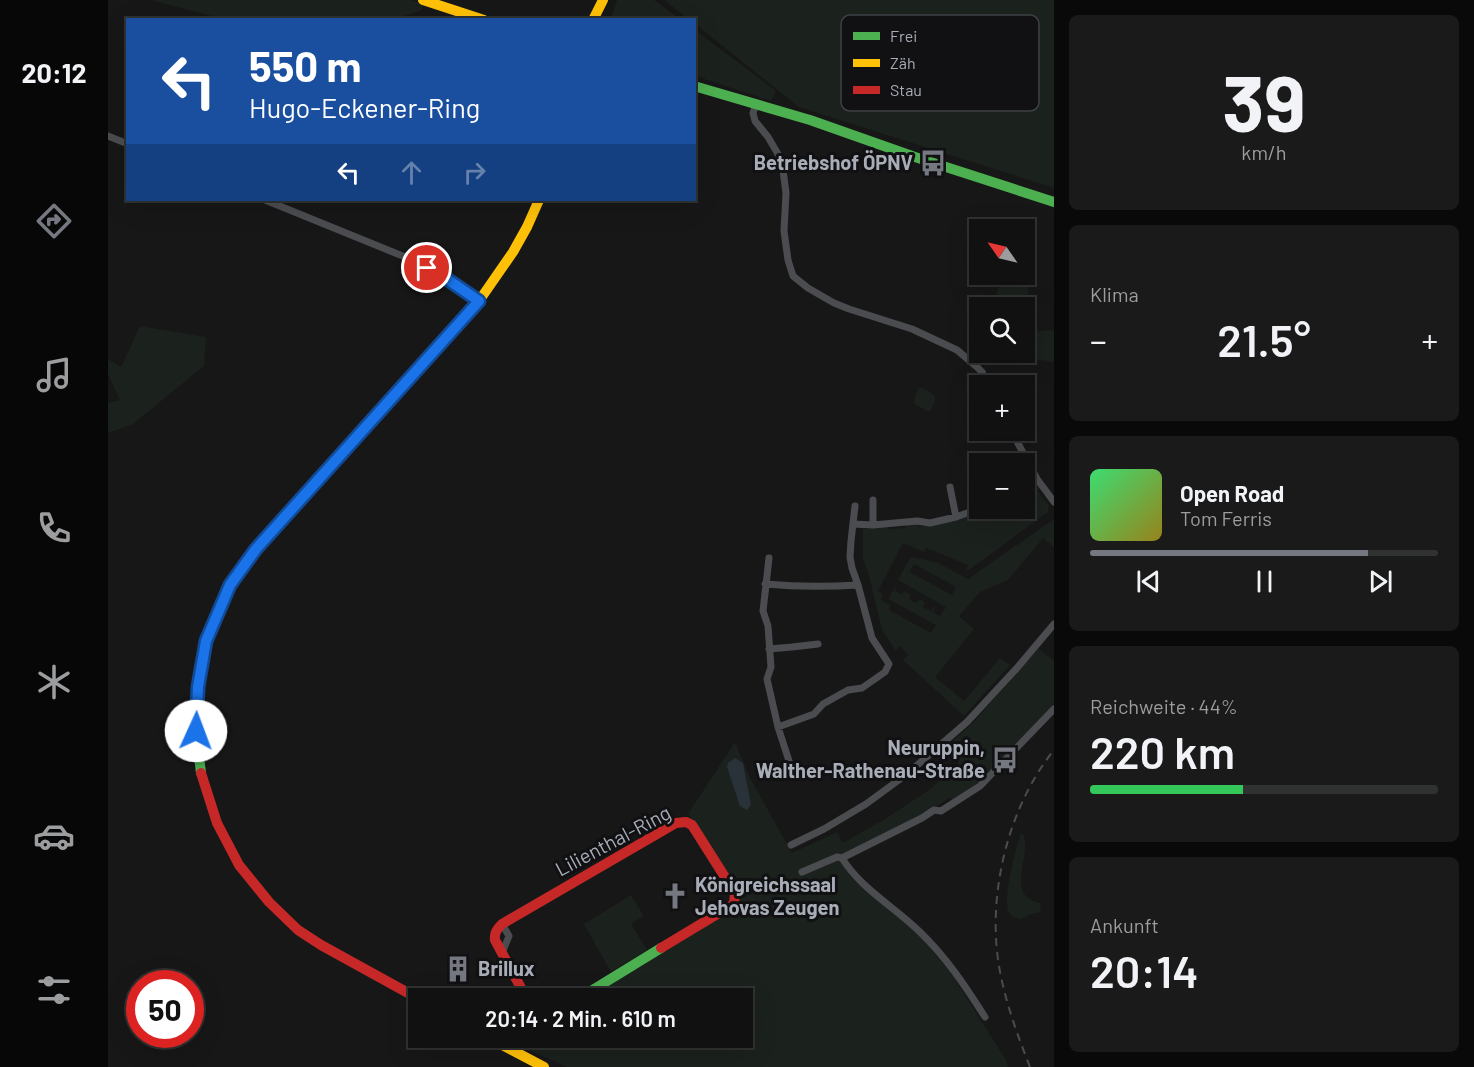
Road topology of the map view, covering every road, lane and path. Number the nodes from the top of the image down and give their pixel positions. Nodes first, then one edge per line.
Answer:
1 (423, 0) edge
2 (603, 0) edge
3 (478, 18) edge
4 (594, 18) edge
5 (600, 18) edge
6 (696, 87) edge
7 (756, 104) junction
8 (108, 136) edge
9 (126, 143) edge
10 (268, 201) edge
11 (539, 201) edge
12 (1054, 202) edge
13 (479, 301) junction
14 (983, 375) edge
15 (1017, 441) edge
16 (1037, 479) joint
17 (950, 487) dead end
18 (873, 500) dead end
19 (1054, 502) edge
20 (855, 506) dead end
21 (969, 512) edge
22 (956, 517) junction
23 (853, 524) junction
24 (873, 525) junction
25 (769, 558) dead end
26 (765, 584) junction
27 (858, 585) junction
28 (1054, 624) edge
29 (818, 644) dead end
30 (769, 649) junction
31 (1054, 709) edge
32 (778, 727) junction
33 (790, 764) dead end
34 (791, 845) dead end
35 (842, 858) junction
36 (802, 873) dead end
37 (521, 988) edge
38 (596, 988) edge
39 (408, 993) edge
40 (985, 1017) dead end
41 (508, 1048) edge
42 (544, 1067) edge

1 - 3 main road
2 - 4 main road
2 - 5 main road
6 - 7 main road
7 - 12 main road
7 - 14 street
8 - 9 street
10 - 13 street
11 - 13 main road
13 - 39 main road
15 - 16 street
16 - 19 street
17 - 22 street
18 - 24 street
20 - 23 street
21 - 22 street
22 - 24 street
23 - 24 street
23 - 27 street
25 - 26 street
26 - 27 street
26 - 30 street
27 - 32 street
28 - 34 street
29 - 30 street
30 - 32 street
31 - 35 street
32 - 33 street
35 - 36 street
35 - 40 street
37 - 38 main road, Lilienthal-Ring
41 - 42 main road

